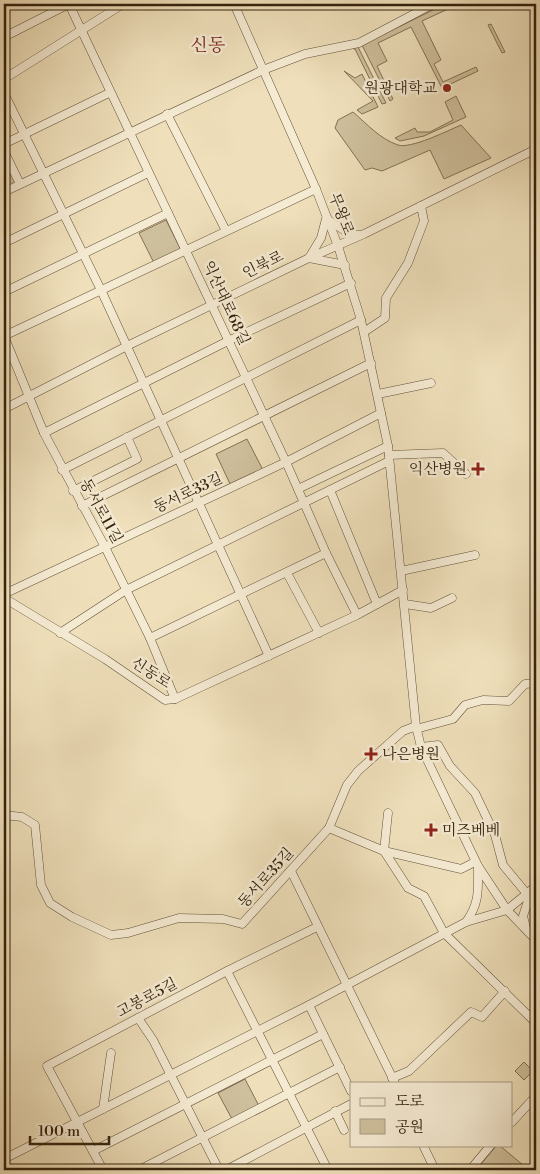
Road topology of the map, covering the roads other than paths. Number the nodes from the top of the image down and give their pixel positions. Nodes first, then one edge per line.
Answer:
1 (69, 4) edge
2 (123, 4) edge
3 (234, 4) edge
4 (433, 4) edge
5 (82, 31) junction
6 (4, 37) edge
7 (263, 70) junction
8 (4, 79) edge
9 (4, 93) edge
10 (109, 93) junction
11 (167, 114) junction
12 (128, 132) junction
13 (24, 134) junction
14 (4, 144) edge
15 (536, 149) edge
16 (4, 151) edge
17 (44, 173) junction
18 (148, 174) junction
19 (20, 184) junction
20 (316, 189) junction
21 (4, 192) edge
22 (421, 206) junction
23 (168, 213) junction
24 (64, 214) junction
25 (326, 219) junction
26 (226, 231) junction
27 (364, 234) junction
28 (4, 243) edge
29 (338, 246) junction
30 (186, 250) junction
31 (84, 255) junction
32 (310, 258) junction
33 (345, 265) junction
34 (351, 283) junction
35 (101, 290) junction
36 (4, 292) edge
37 (212, 306) junction
38 (361, 320) junction
39 (364, 332) junction
40 (4, 336) edge
41 (228, 341) junction
42 (127, 346) junction
43 (371, 363) junction
44 (245, 378) junction
45 (431, 383) dead end
46 (144, 384) junction
47 (378, 394) junction
48 (30, 396) junction
49 (4, 409) edge
50 (381, 413) junction
51 (263, 416) junction
52 (161, 420) junction
53 (44, 433) junction
54 (127, 437) junction
55 (388, 446) junction
56 (179, 458) junction
57 (389, 458) junction
58 (286, 462) junction
59 (62, 470) junction
60 (466, 474) dead end
61 (298, 489) junction
62 (330, 490) junction
63 (73, 491) junction
64 (200, 502) junction
65 (304, 503) junction
66 (82, 506) junction
67 (217, 545) junction
68 (105, 547) junction
69 (326, 553) junction
70 (475, 555) dead end
71 (401, 571) junction
72 (287, 573) junction
73 (126, 590) junction
74 (403, 590) junction
75 (4, 594) edge
76 (240, 595) junction
77 (4, 598) edge
78 (452, 598) dead end
79 (377, 604) junction
80 (405, 604) junction
81 (358, 615) junction
82 (60, 633) junction
83 (319, 633) junction
84 (150, 638) junction
85 (268, 656) junction
86 (536, 683) edge
87 (175, 699) junction
88 (416, 727) junction
89 (421, 747) junction
90 (388, 813) dead end
91 (4, 815) edge
92 (329, 828) junction
93 (384, 851) junction
94 (477, 864) junction
95 (291, 871) junction
96 (532, 890) edge
97 (507, 910) junction
98 (466, 922) junction
99 (317, 927) junction
100 (444, 933) junction
101 (533, 934) edge
102 (228, 971) junction
103 (349, 984) junction
104 (505, 991) junction
105 (309, 1005) junction
106 (138, 1018) junction
107 (536, 1023) edge
108 (257, 1031) junction
109 (323, 1034) junction
110 (111, 1053) dead end
111 (273, 1060) junction
112 (340, 1067) junction
113 (169, 1075) junction
114 (393, 1078) edge
115 (350, 1089) edge
116 (289, 1093) junction
117 (536, 1096) edge
118 (350, 1104) edge
119 (184, 1106) junction
120 (103, 1109) junction
121 (336, 1111) junction
122 (78, 1121) junction
123 (512, 1121) edge
124 (307, 1127) junction
125 (344, 1130) dead end
126 (202, 1138) junction
127 (423, 1146) edge
128 (490, 1146) edge
129 (93, 1151) junction
130 (4, 1159) edge
131 (103, 1170) edge
132 (139, 1170) edge
133 (218, 1170) edge
134 (226, 1170) edge
135 (328, 1170) edge
136 (434, 1170) edge
137 (470, 1170) edge

1 - 5 street, 익산대로68길
1 - 6 street
2 - 5 street
3 - 7 street, 무왕로
4 - 7 street
5 - 8 street
5 - 10 street, 익산대로68길
7 - 11 street
7 - 20 street, 무왕로
9 - 13 street
10 - 12 street, 익산대로68길
10 - 13 street
11 - 12 street
11 - 26 street
12 - 17 street
12 - 18 street, 익산대로68길
13 - 14 street
13 - 17 street
15 - 22 street, 인북로
16 - 19 street
17 - 19 street
17 - 24 street
18 - 23 street, 익산대로68길
18 - 24 street
19 - 21 street
20 - 25 street, 무왕로
20 - 26 street
22 - 27 street, 인북로
22 - 39 street
23 - 30 street, 익산대로68길
23 - 31 street
24 - 28 street
24 - 31 street
25 - 27 street
25 - 29 street, 무왕로
25 - 32 street
26 - 30 street
27 - 29 street, 인북로
29 - 32 street, 인북로
29 - 33 street, 무왕로
30 - 35 street
30 - 37 street, 익산대로68길
31 - 35 street
31 - 36 street
32 - 33 street
32 - 37 street, 인북로
33 - 34 street, 무왕로
34 - 38 street, 무왕로
34 - 41 street
35 - 40 street
35 - 42 street
37 - 41 street, 익산대로68길
37 - 42 street, 인북로
38 - 39 street, 무왕로
38 - 44 street
39 - 43 street, 무왕로
40 - 48 street, 동서로11길
41 - 44 street, 익산대로68길
41 - 46 street
42 - 46 street
42 - 48 street, 인북로
43 - 47 street, 무왕로
43 - 51 street
44 - 51 street, 익산대로68길
44 - 52 street
45 - 47 street
46 - 52 street
46 - 53 street
47 - 50 street, 무왕로
48 - 49 street, 인북로
48 - 53 street, 동서로11길
50 - 55 street, 무왕로
50 - 58 street, 동서로33길
51 - 56 street
51 - 58 street, 익산대로68길
52 - 54 street
52 - 56 street
53 - 59 street, 동서로11길
54 - 59 street
54 - 63 street
55 - 57 street, 무왕로
55 - 61 street
56 - 64 street
56 - 66 street
57 - 60 street
57 - 62 street
57 - 71 street, 무왕로
58 - 61 street, 익산대로68길
58 - 64 street, 동서로33길
59 - 63 street, 동서로11길
61 - 65 street, 익산대로68길
62 - 65 street
62 - 79 street
63 - 66 street, 동서로11길
64 - 67 street
64 - 68 street, 동서로33길
65 - 67 street
65 - 69 street, 익산대로68길
66 - 68 street, 동서로11길
67 - 73 street
67 - 76 street
68 - 73 street, 동서로11길
68 - 75 street, 동서로33길
69 - 72 street
69 - 81 street, 익산대로68길
70 - 71 street
71 - 74 street, 무왕로
72 - 76 street
72 - 83 street
73 - 82 street
73 - 84 street, 동서로11길
74 - 79 street, 신동로
74 - 80 street, 무왕로
76 - 84 street
76 - 85 street
77 - 82 street, 신동로
78 - 80 street
79 - 81 street, 신동로
80 - 88 street, 무왕로
81 - 83 street, 신동로
82 - 87 street, 신동로
83 - 85 street, 신동로
84 - 87 street, 동서로11길
85 - 87 street, 신동로
86 - 88 street, 동서로35길
88 - 89 street, 무왕로
88 - 92 street, 동서로35길
89 - 94 street, 무왕로
89 - 96 street
90 - 93 street
91 - 95 street, 동서로35길
92 - 93 street
92 - 95 street, 동서로35길
93 - 94 street
93 - 100 street
94 - 97 street, 무왕로
94 - 98 street
95 - 99 street
96 - 97 street
96 - 101 street
97 - 98 street
97 - 101 street, 무왕로
98 - 100 street
99 - 102 street, 고봉로5길
99 - 103 street
100 - 103 street
100 - 104 street
102 - 106 street, 고봉로5길
102 - 108 street
103 - 105 street
103 - 114 street
104 - 107 street
104 - 114 street
105 - 108 street
105 - 109 street
106 - 113 street
106 - 122 street, 고봉로5길
108 - 111 street
108 - 113 street
109 - 111 street
109 - 112 street
110 - 120 street
111 - 116 street
111 - 119 street
112 - 115 street
112 - 116 street
113 - 119 street
113 - 120 street
116 - 124 street
116 - 126 street
117 - 123 street
118 - 121 street
119 - 126 street
119 - 129 street
120 - 122 street
121 - 124 street
121 - 125 street
122 - 129 street
122 - 130 street
124 - 134 street
124 - 135 street
126 - 132 street
126 - 133 street
127 - 136 street
128 - 137 street
129 - 131 street

